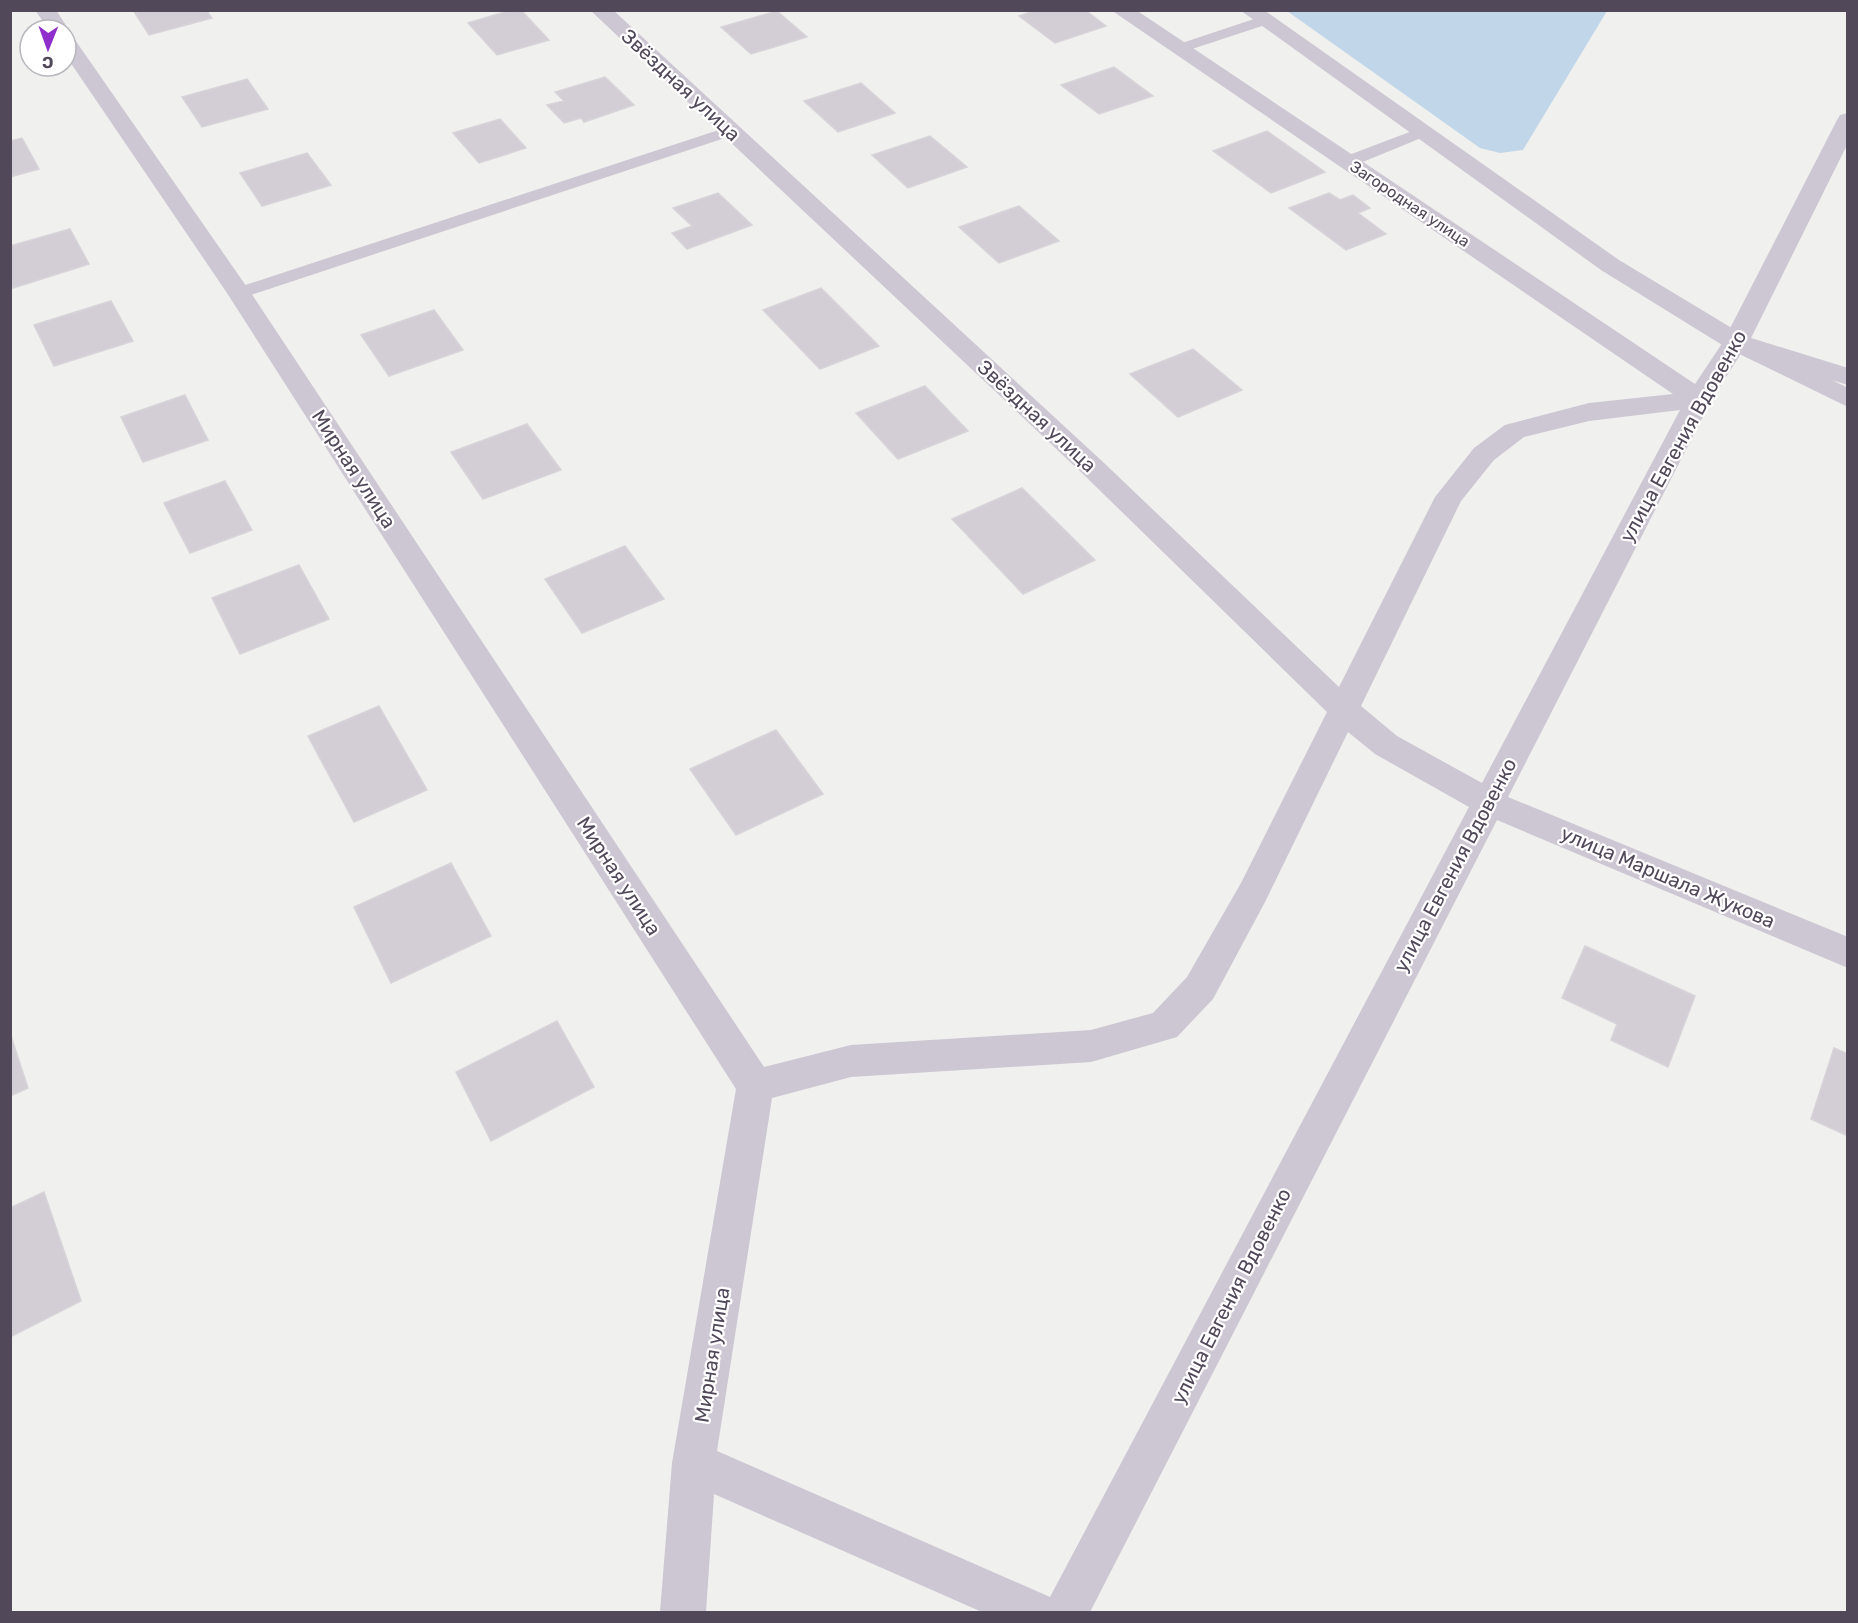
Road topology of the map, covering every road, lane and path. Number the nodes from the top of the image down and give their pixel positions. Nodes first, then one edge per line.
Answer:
1 (600, 10) edge
2 (1121, 10) edge
3 (1257, 16) edge
4 (1178, 49) junction
5 (78, 57) edge
6 (1848, 120) edge
7 (731, 131) junction
8 (1420, 133) junction
9 (1347, 162) junction
10 (239, 292) junction
11 (1736, 342) junction
12 (1848, 378) edge
13 (1699, 399) junction
14 (1848, 399) edge
15 (1345, 711) junction
16 (1488, 802) junction
17 (1848, 953) edge
18 (755, 1086) junction
19 (694, 1463) junction
20 (683, 1612) edge
21 (1033, 1612) edge
22 (1066, 1612) edge

1 - 7 street, Звёздная улица
2 - 4 street, Загородная улица
3 - 4 lane
3 - 8 street
4 - 9 street, Загородная улица
5 - 10 street, Мирная улица
6 - 11 street, улица Евгения Вдовенко
7 - 10 lane
7 - 15 street, Звёздная улица
8 - 9 lane
8 - 11 street
9 - 13 street, Загородная улица
10 - 18 street, Мирная улица
11 - 12 street
11 - 13 street, улица Евгения Вдовенко
11 - 14 street
13 - 15 street
13 - 16 street, улица Евгения Вдовенко
15 - 16 street, Звёздная улица
15 - 18 street
16 - 17 street, улица Маршала Жукова
16 - 22 street, улица Евгения Вдовенко
18 - 19 street, Мирная улица
19 - 20 street, Мирная улица
19 - 21 street

